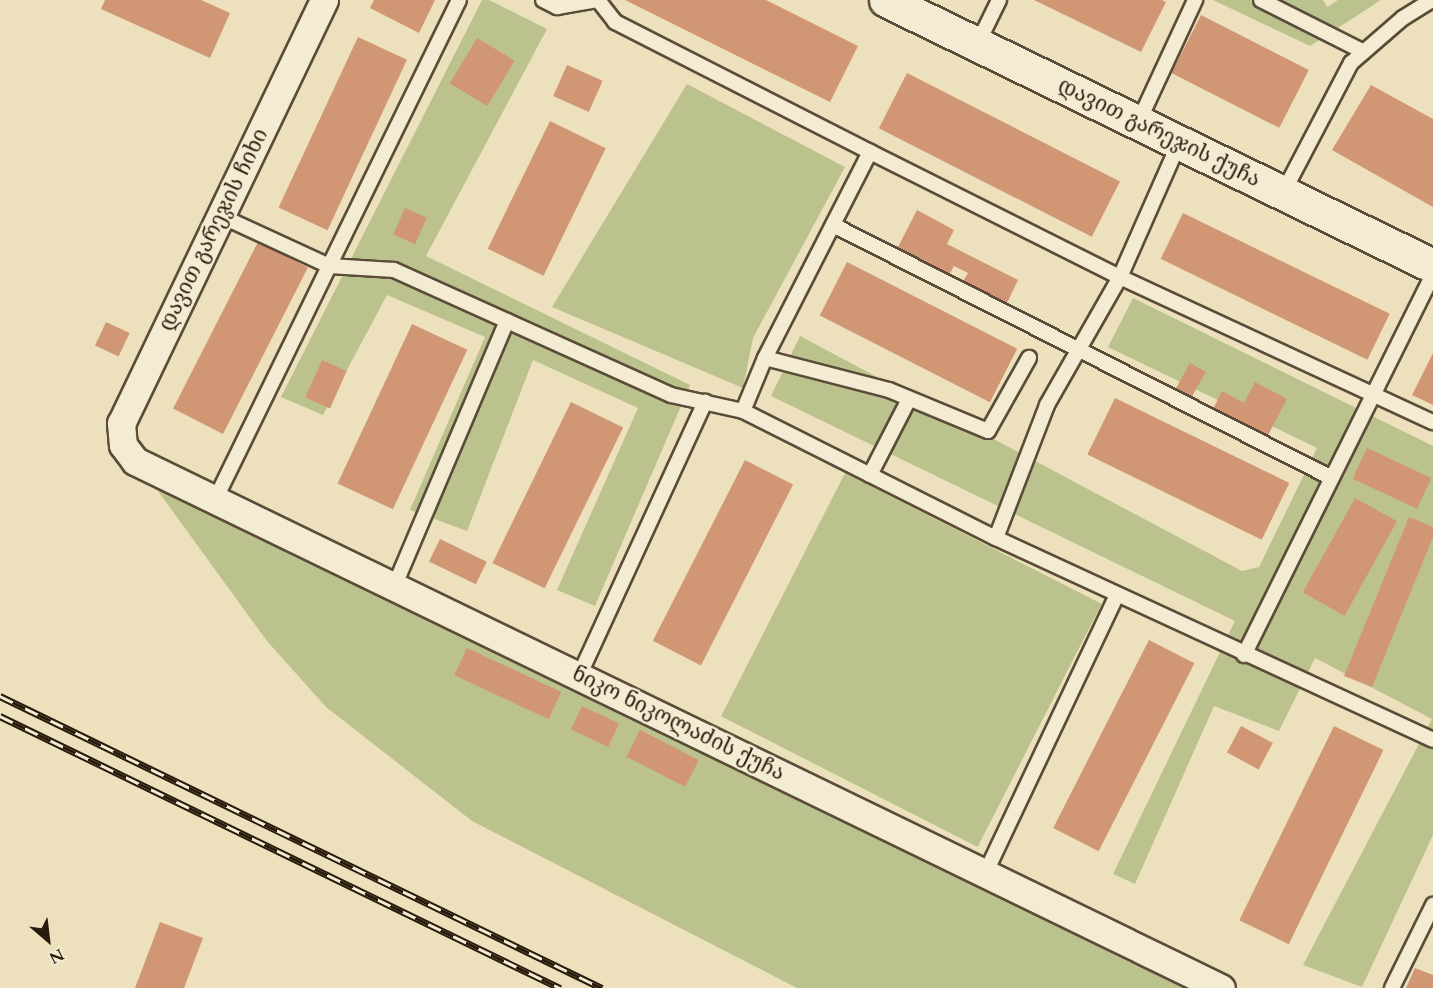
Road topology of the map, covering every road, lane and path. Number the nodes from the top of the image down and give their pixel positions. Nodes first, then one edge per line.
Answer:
1 (324, 0) edge
2 (459, 0) edge
3 (543, 0) edge
4 (598, 0) edge
5 (886, 0) edge
6 (999, 0) edge
7 (1195, 0) edge
8 (1261, 0) edge
9 (1432, 0) edge
10 (977, 45) junction
11 (1364, 52) junction
12 (1138, 123) junction
13 (1179, 143) junction
14 (870, 152) junction
15 (1282, 193) junction
16 (221, 216) junction
17 (833, 225) junction
18 (329, 266) junction
19 (1433, 266) edge
20 (1433, 275) edge
21 (1120, 277) junction
22 (507, 321) junction
23 (1079, 349) junction
24 (765, 358) junction
25 (1029, 358) dead end
26 (1375, 393) junction
27 (909, 399) junction
28 (705, 402) junction
29 (743, 411) junction
30 (1433, 422) edge
31 (135, 461) joint
32 (870, 475) junction
33 (1332, 478) junction
34 (215, 500) junction
35 (996, 538) junction
36 (394, 587) junction
37 (1117, 595) junction
38 (1244, 655) junction
39 (579, 676) junction
40 (1433, 740) edge
41 (985, 874) junction
42 (1433, 905) edge
43 (1221, 988) edge
44 (1392, 988) edge

1 - 16 street, დავით გარეჯის ჩიხი
2 - 18 lane
3 - 4 lane
4 - 14 lane
5 - 10 main road, დავით გარეჯის ქუჩა
6 - 10 lane
7 - 12 lane
8 - 11 lane
9 - 11 lane
10 - 12 main road, დავით გარეჯის ქუჩა
11 - 15 lane
12 - 13 main road, დავით გარეჯის ქუჩა
13 - 15 main road, დავით გარეჯის ქუჩა
13 - 21 lane
14 - 17 lane
14 - 21 lane
15 - 19 main road, დავით გარეჯის ქუჩა
16 - 18 lane
16 - 31 street, დავით გარეჯის ჩიხი
17 - 23 lane
17 - 24 lane
18 - 22 lane
18 - 34 lane
20 - 26 lane
21 - 23 lane
21 - 26 lane
22 - 28 lane
22 - 36 lane
23 - 33 lane
23 - 35 lane
24 - 27 lane
24 - 29 lane
25 - 27 lane
26 - 30 lane
26 - 33 lane
27 - 32 lane
28 - 29 lane
28 - 39 lane
29 - 32 lane
31 - 34 street, ნიკო ნიკოლაძის ქუჩა
32 - 35 lane
33 - 38 lane
34 - 36 street, ნიკო ნიკოლაძის ქუჩა
35 - 37 lane
36 - 39 street, ნიკო ნიკოლაძის ქუჩა
37 - 38 lane
37 - 41 lane
38 - 40 lane
39 - 41 street, ნიკო ნიკოლაძის ქუჩა
41 - 43 street, ნიკო ნიკოლაძის ქუჩა
42 - 44 lane

